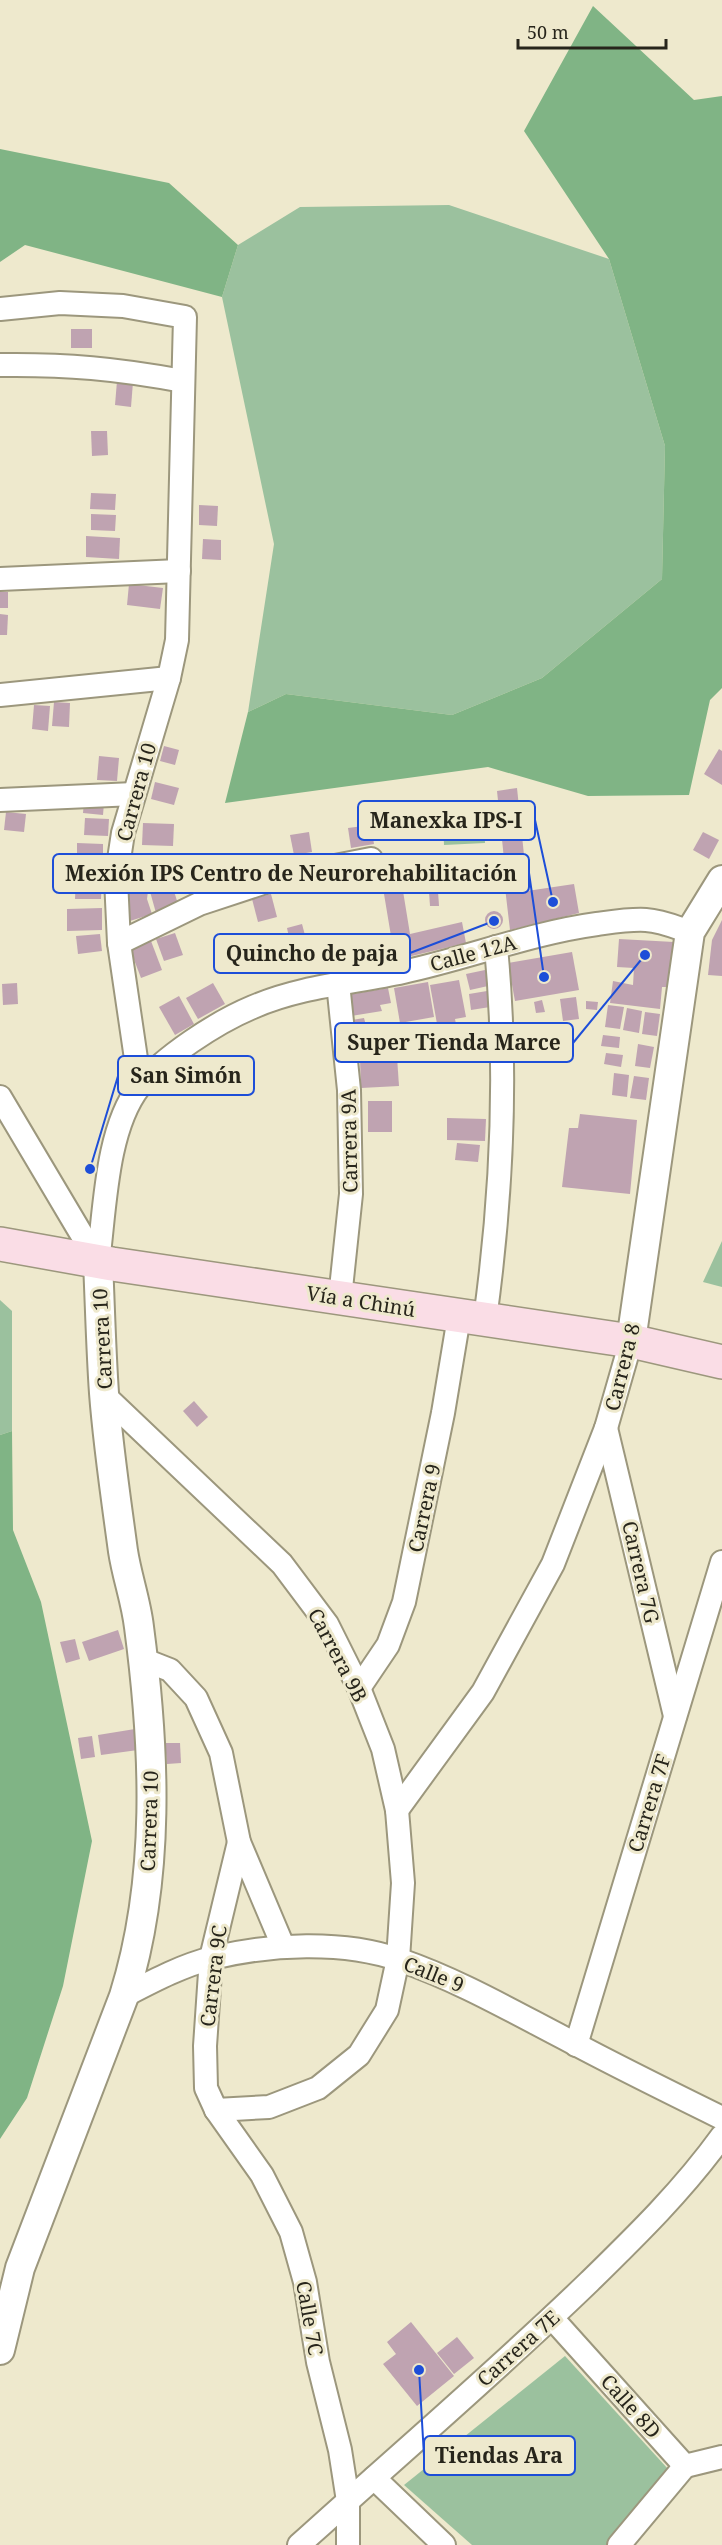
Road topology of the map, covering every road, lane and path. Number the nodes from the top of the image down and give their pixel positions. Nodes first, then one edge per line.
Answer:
1 (0, 309) edge
2 (0, 366) edge
3 (183, 381) junction
4 (0, 560) edge
5 (179, 570) junction
6 (0, 579) edge
7 (169, 678) junction
8 (0, 695) edge
9 (134, 794) junction
10 (0, 800) edge
11 (371, 859) dead end
12 (722, 880) edge
13 (690, 932) junction
14 (119, 943) junction
15 (496, 947) junction
16 (338, 983) junction
17 (140, 1086) junction
18 (0, 1097) edge
19 (0, 1244) edge
20 (98, 1262) junction
21 (340, 1298) junction
22 (472, 1318) junction
23 (631, 1341) junction
24 (722, 1362) edge
25 (104, 1395) junction
26 (606, 1428) junction
27 (722, 1562) edge
28 (142, 1659) junction
29 (359, 1688) junction
30 (675, 1716) junction
31 (397, 1810) junction
32 (239, 1842) junction
33 (282, 1946) junction
34 (211, 1958) junction
35 (398, 1959) junction
36 (124, 1996) junction
37 (576, 2045) junction
38 (216, 2110) junction
39 (722, 2118) edge
40 (722, 2136) edge
41 (552, 2318) junction
42 (0, 2350) edge
43 (722, 2457) edge
44 (685, 2466) junction
45 (374, 2478) junction
46 (348, 2501) junction
47 (299, 2545) edge
48 (348, 2545) edge
49 (444, 2545) edge
50 (619, 2545) edge

1 - 3 street, Carrera 10
2 - 3 street
3 - 5 street, Carrera 10
4 - 6 street
5 - 6 street
5 - 7 street, Carrera 10
7 - 8 street
7 - 9 street, Carrera 10
9 - 10 street
9 - 14 street, Carrera 10
11 - 14 street
12 - 13 street, Carrera 8
13 - 15 street, Calle 12A
13 - 23 street, Carrera 8
14 - 17 street, Carrera 10
15 - 16 street, Calle 12A
15 - 22 street, Carrera 9
16 - 17 street, Calle 12A
16 - 21 street, Carrera 9A
17 - 20 street, Carrera 10
18 - 20 street
19 - 20 main road, Vía a Chinú
20 - 21 main road, Vía a Chinú
20 - 25 street, Carrera 10
21 - 22 main road, Vía a Chinú
22 - 23 main road, Vía a Chinú
22 - 29 street, Carrera 9
23 - 24 main road, Vía a Chinú
23 - 26 street, Carrera 8
25 - 28 street, Carrera 10
25 - 29 street, Carrera 9B
26 - 30 street, Carrera 7G
26 - 31 street, Carrera 8
27 - 30 street, Carrera 7F
28 - 32 street, Carrera 9C
28 - 36 street, Carrera 10
29 - 31 street, Carrera 9B
30 - 37 street, Carrera 7F
31 - 35 street, Carrera 9B
32 - 33 street, Carrera 9C
32 - 34 street, Carrera 9C
33 - 34 street, Calle 9
33 - 35 street, Calle 9
34 - 36 street, Calle 9
34 - 38 street, Carrera 9C
35 - 37 street, Calle 9
35 - 38 street
36 - 42 street, Carrera 10
37 - 39 street, Calle 9
38 - 46 street, Calle 7C
40 - 41 street, Carrera 7E
41 - 44 street, Calle 8D
41 - 45 street, Carrera 7E
43 - 44 street
44 - 50 street
45 - 46 street, Carrera 7E
45 - 49 street
46 - 47 street, Carrera 7E
46 - 48 street, Calle 7C

